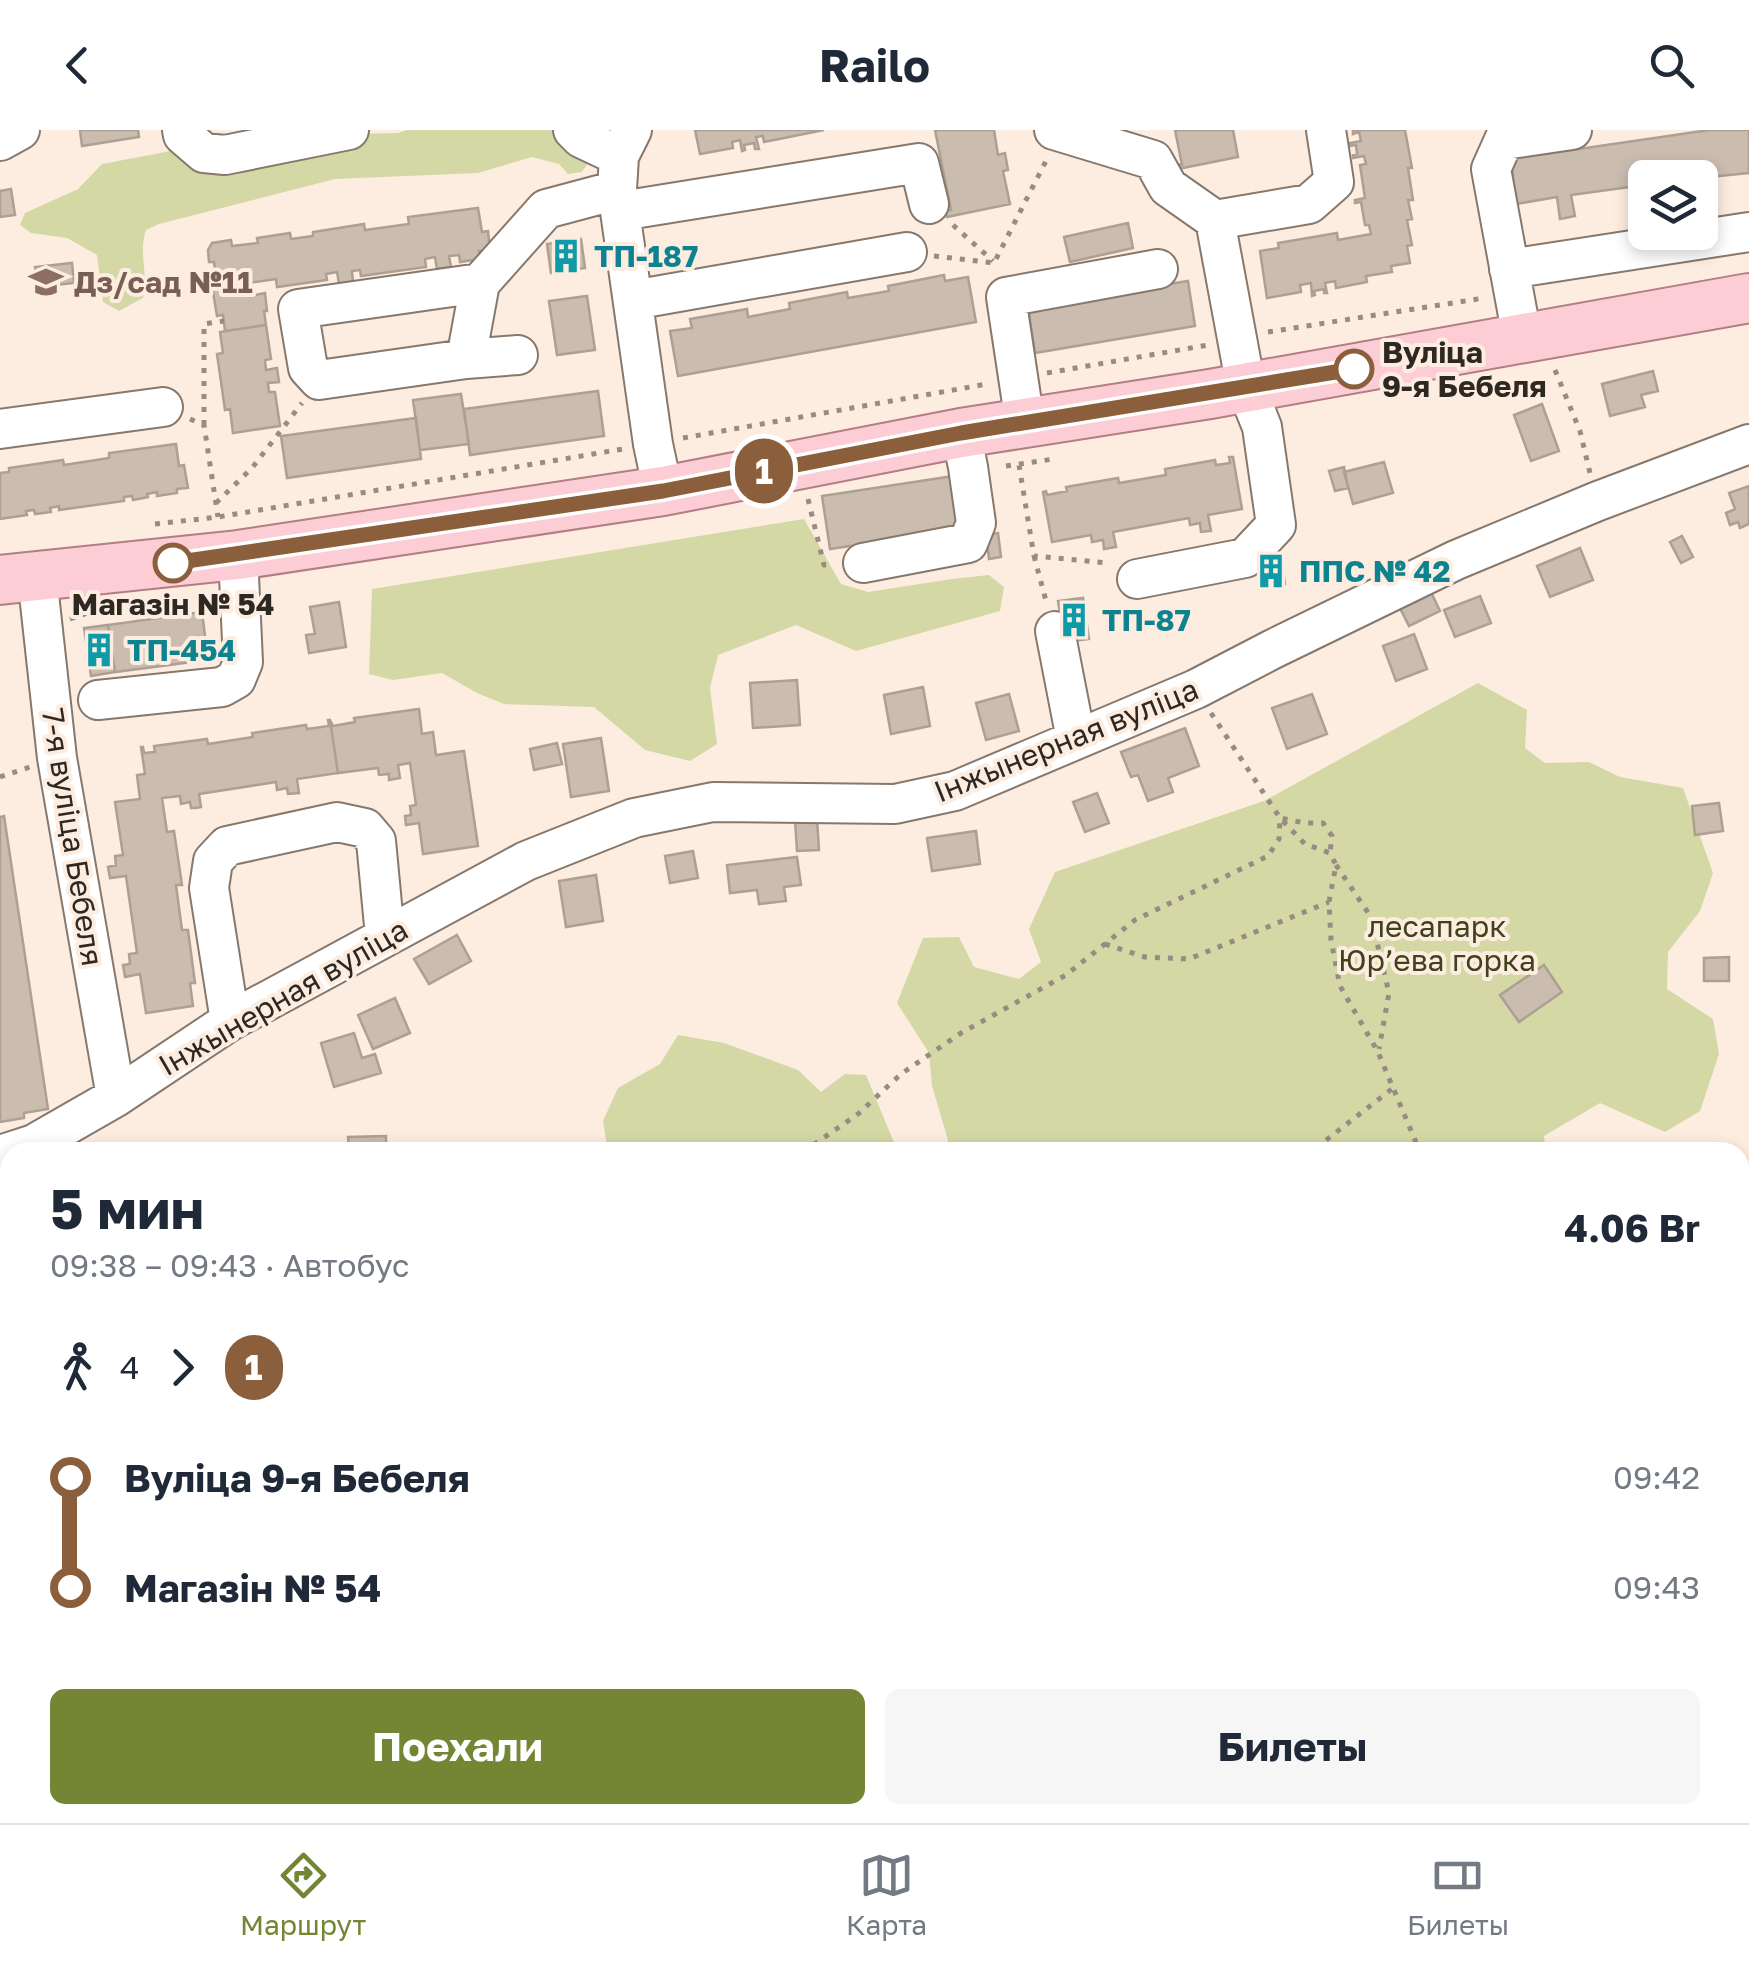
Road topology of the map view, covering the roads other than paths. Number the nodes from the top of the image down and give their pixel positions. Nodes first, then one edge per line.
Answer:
1 (20, 130) edge
2 (182, 130) edge
3 (348, 130) edge
4 (574, 130) edge
5 (1326, 130) edge
6 (1572, 130) edge
7 (1057, 131) edge
8 (0, 142) edge
9 (622, 172) edge
10 (930, 204) road end
11 (1214, 220) junction
12 (1749, 232) edge
13 (907, 252) road end
14 (1158, 269) dead end
15 (480, 283) junction
16 (1749, 298) edge
17 (634, 300) junction
18 (1525, 317) junction
19 (518, 355) dead end
20 (466, 359) junction
21 (1246, 388) junction
22 (162, 407) road end
23 (1020, 422) junction
24 (0, 429) edge
25 (961, 433) junction
26 (1749, 444) edge
27 (663, 491) junction
28 (228, 536) junction
29 (862, 563) road end
30 (1126, 571) road end
31 (19, 578) edge
32 (1055, 631) road end
33 (98, 700) dead end
34 (1076, 740) junction
35 (385, 936) junction
36 (230, 1021) junction
37 (116, 1097) junction
38 (37, 1142) edge

1 - 8 street
2 - 3 street
4 - 9 street
5 - 11 street
6 - 18 street
7 - 11 street
9 - 10 street
9 - 15 street
9 - 17 street
11 - 21 street
12 - 18 street
13 - 17 street
14 - 23 street
15 - 20 street
15 - 20 street
16 - 18 main road
17 - 27 street
18 - 21 main road
19 - 20 street
21 - 23 main road
21 - 30 street
22 - 24 street
23 - 25 main road
25 - 27 main road
25 - 29 street
26 - 34 street, Інжынерная вуліца
27 - 28 main road
28 - 31 main road
28 - 33 street
31 - 37 street, 7-я вуліца Бебеля
32 - 34 street
34 - 35 street, Інжынерная вуліца
35 - 36 street, Інжынерная вуліца
35 - 36 street
36 - 37 street, Інжынерная вуліца
37 - 38 street, Інжынерная вуліца

